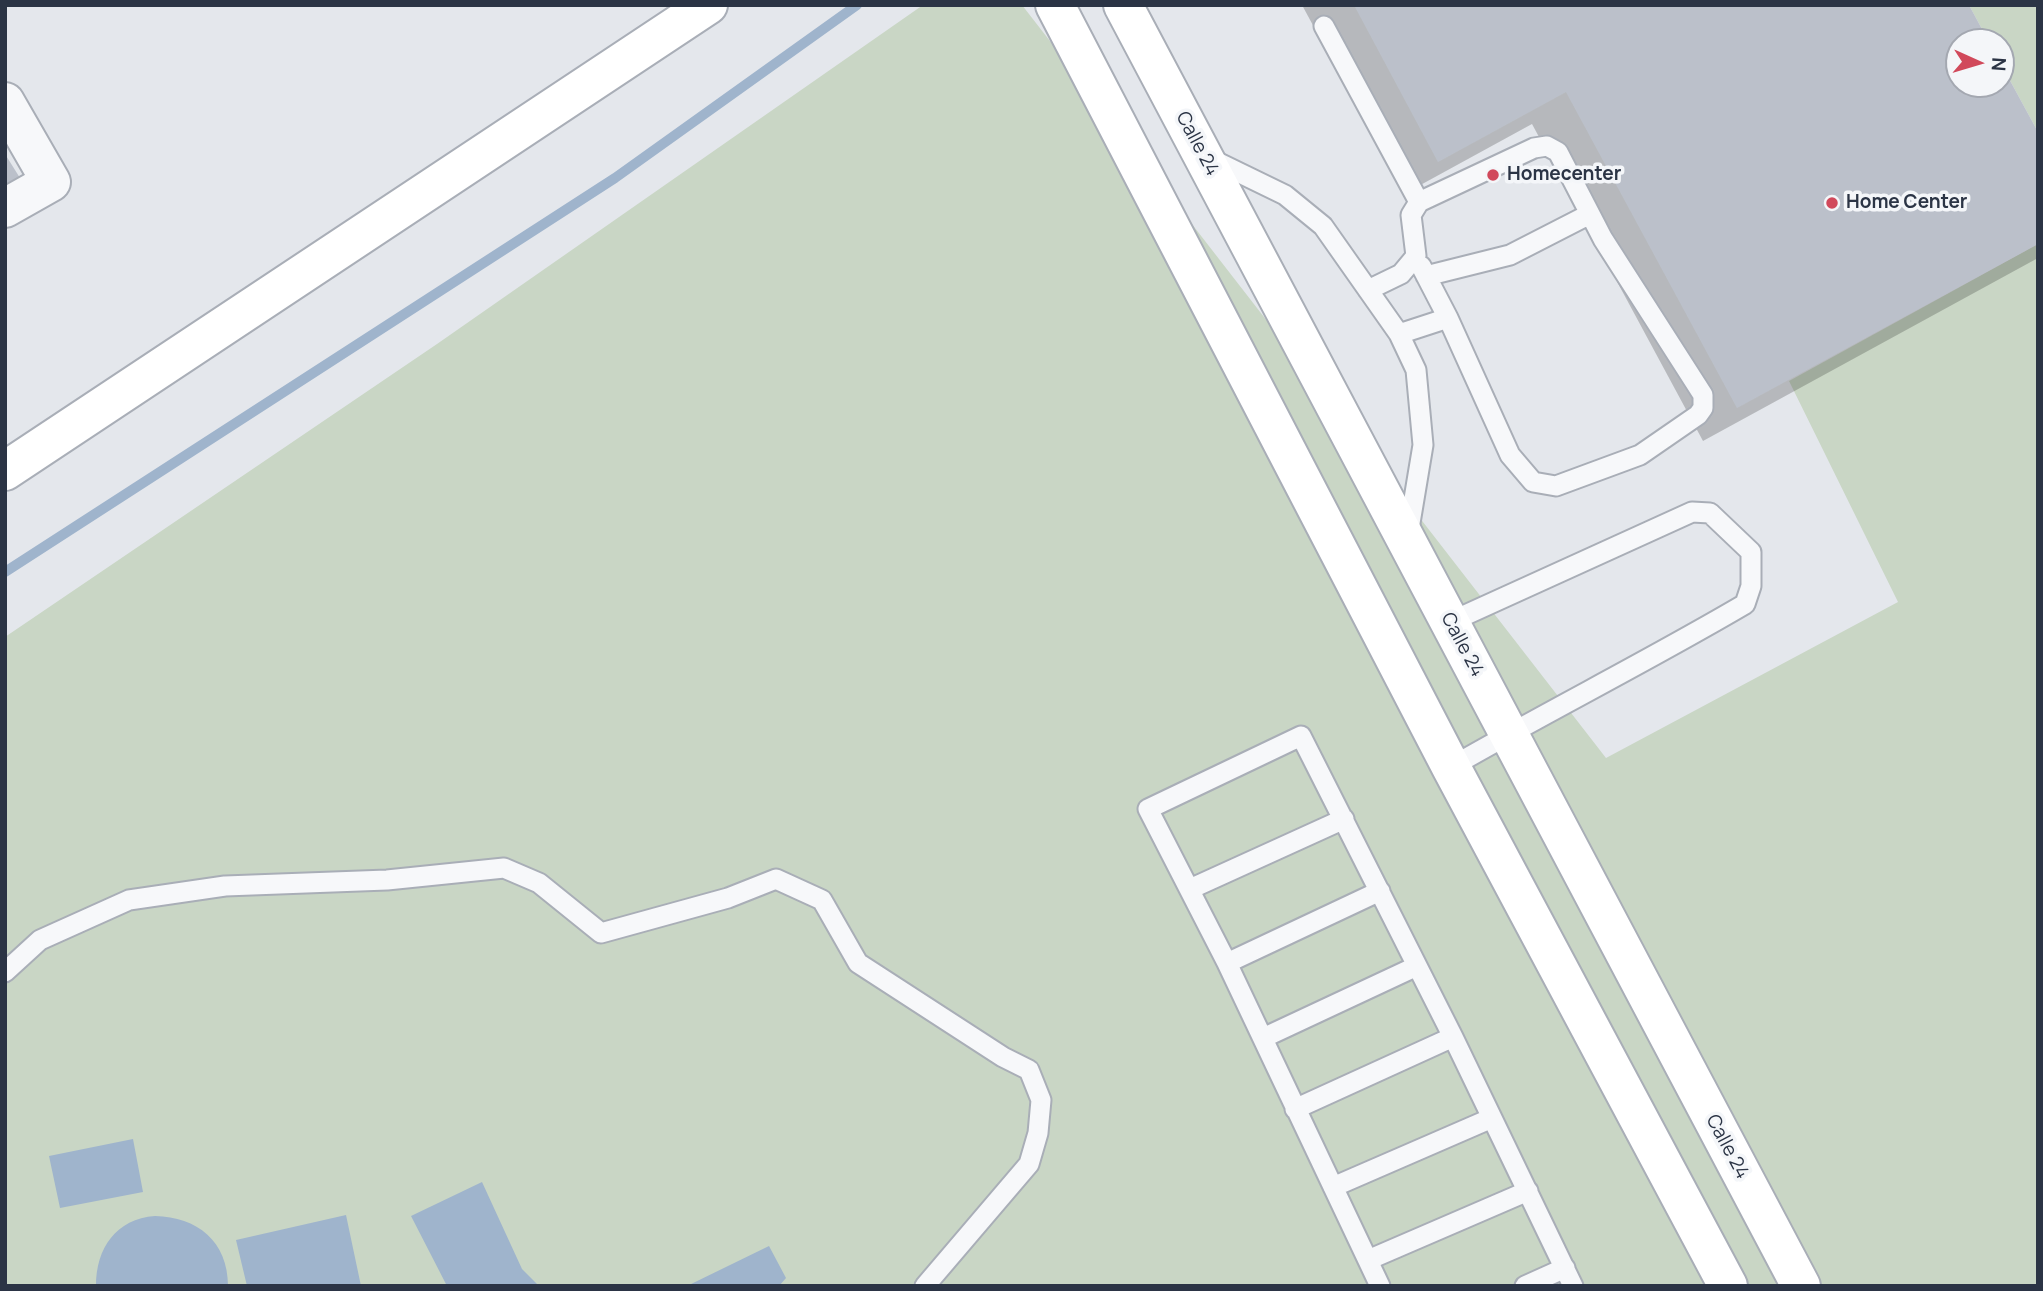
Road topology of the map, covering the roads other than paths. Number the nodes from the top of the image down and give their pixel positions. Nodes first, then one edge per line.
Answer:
1 (708, 5) edge
2 (1055, 5) edge
3 (1129, 8) edge
4 (1324, 26) dead end
5 (5, 102) edge
6 (1204, 156) junction
7 (1419, 202) junction
8 (5, 208) edge
9 (1590, 214) junction
10 (1416, 256) junction
11 (1426, 276) junction
12 (1367, 290) junction
13 (1448, 318) junction
14 (1399, 334) junction
15 (5, 471) edge
16 (1407, 540) junction
17 (1450, 622) junction
18 (1508, 734) junction
19 (1451, 767) junction
20 (1344, 819) junction
21 (1190, 889) junction
22 (1380, 891) junction
23 (1227, 963) junction
24 (1417, 966) junction
25 (5, 972) edge
26 (1453, 1037) junction
27 (1263, 1038) junction
28 (1296, 1109) junction
29 (1492, 1118) junction
30 (1333, 1186) junction
31 (1528, 1191) junction
32 (1368, 1260) junction
33 (1569, 1277) edge
34 (925, 1286) edge
35 (1380, 1286) edge
36 (1525, 1286) edge
37 (1728, 1286) edge
38 (1801, 1286) edge

1 - 15 street
2 - 19 street
3 - 6 street, Calle 24
4 - 7 lane
5 - 8 street
6 - 12 lane
6 - 16 street, Calle 24
7 - 9 lane
7 - 10 lane
9 - 11 lane
9 - 13 lane
10 - 11 lane
10 - 12 lane
11 - 13 lane
12 - 14 lane
13 - 14 lane
14 - 16 lane
16 - 17 street, Calle 24
17 - 18 street, Calle 24
17 - 18 lane
18 - 19 lane
18 - 38 street, Calle 24
19 - 37 street
20 - 21 lane
20 - 21 lane
20 - 22 lane
21 - 23 lane
22 - 23 lane
22 - 24 lane
23 - 27 lane
24 - 26 lane
24 - 27 lane
25 - 34 lane
26 - 28 lane
26 - 29 lane
27 - 28 lane
28 - 30 lane
29 - 30 lane
29 - 31 lane
30 - 32 lane
31 - 32 lane
31 - 33 lane
32 - 35 lane
33 - 36 lane

